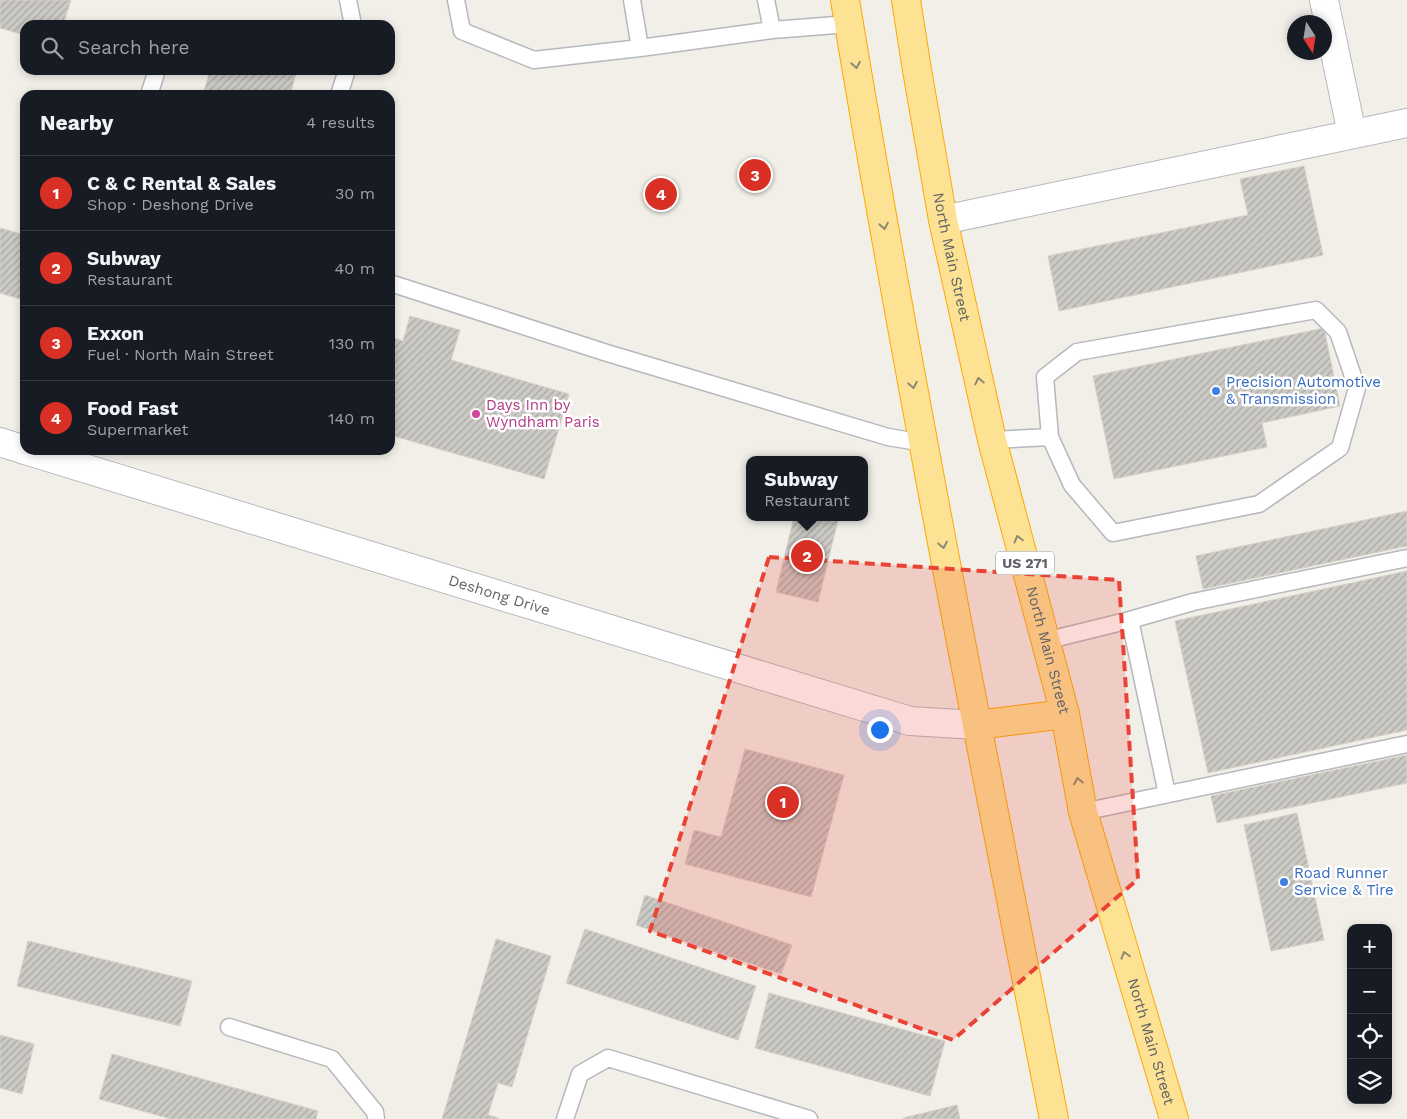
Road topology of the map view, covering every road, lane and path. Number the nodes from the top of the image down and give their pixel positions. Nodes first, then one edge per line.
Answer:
1 (348, 0) edge
2 (456, 0) edge
3 (632, 0) edge
4 (766, 0) edge
5 (906, 0) edge
6 (1324, 0) edge
7 (847, 12) edge
8 (352, 20) edge
9 (772, 30) junction
10 (640, 48) junction
11 (155, 75) edge
12 (345, 75) edge
13 (151, 90) edge
14 (341, 90) edge
15 (1407, 123) edge
16 (1352, 134) junction
17 (943, 220) junction
18 (395, 285) edge
19 (1050, 438) junction
20 (992, 440) junction
21 (0, 442) edge
22 (924, 443) junction
23 (20, 447) edge
24 (48, 455) edge
25 (1407, 558) edge
26 (1130, 620) junction
27 (1046, 641) junction
28 (1065, 714) junction
29 (977, 725) junction
30 (1407, 744) edge
31 (1168, 794) junction
32 (1084, 812) junction
33 (229, 1027) dead end
34 (376, 1119) edge
35 (565, 1119) edge
36 (809, 1119) edge
37 (1054, 1119) edge
38 (1174, 1119) edge

1 - 8 lane
2 - 10 lane
3 - 10 lane
4 - 9 lane
5 - 17 highway, North Main Street / US 271
6 - 16 street
7 - 9 lane
7 -> 22 highway
9 - 10 lane
11 - 13 lane
12 - 14 lane
15 - 16 street
16 - 17 street
20 -> 17 highway, North Main Street / US 271
18 - 22 lane
19 - 19 lane
19 - 20 lane
27 -> 20 highway, North Main Street / US 271
21 - 23 street, Deshong Drive
22 -> 29 highway
24 - 29 street, Deshong Drive
25 - 26 lane
26 - 27 lane
26 - 31 lane
27 - 28 highway, North Main Street / US 271
28 - 29 highway
32 -> 28 highway, North Main Street / US 271
29 - 37 highway
30 - 31 lane
31 - 32 lane
38 -> 32 highway, North Main Street / US 271
33 - 34 lane
35 - 36 lane

